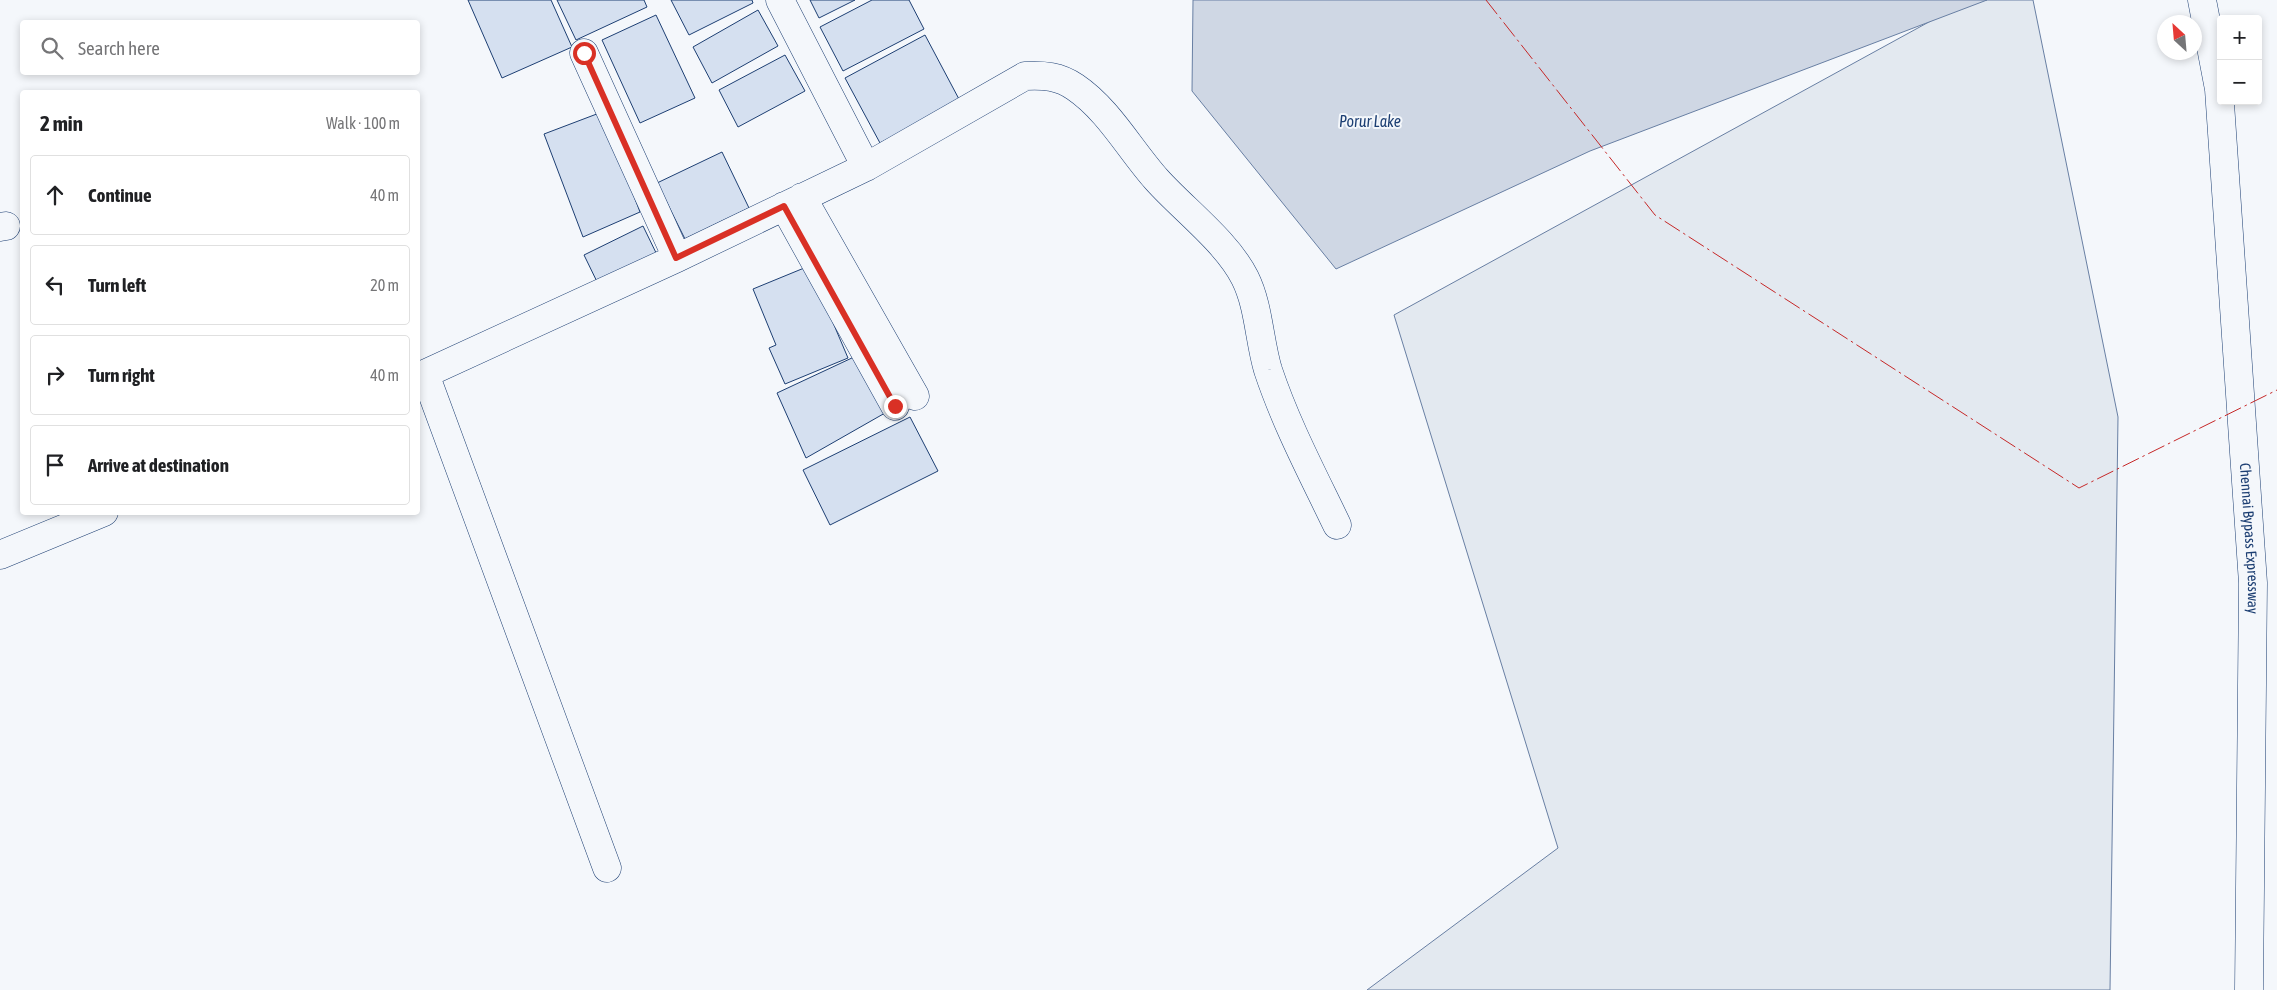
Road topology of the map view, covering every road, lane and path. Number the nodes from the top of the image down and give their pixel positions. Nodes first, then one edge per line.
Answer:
1 (780, 0) edge
2 (2202, 0) edge
3 (584, 53) dead end
4 (866, 167) junction
5 (793, 201) junction
6 (676, 258) junction
7 (421, 376) edge
8 (905, 401) dead end
9 (97, 515) edge
10 (1337, 525) dead end
11 (0, 555) edge
12 (607, 868) dead end
13 (2249, 990) edge

1 - 4 main road
2 - 13 main road, Chennai Bypass Expressway
3 - 6 main road
4 - 5 main road
4 - 10 main road
5 - 6 main road
5 - 8 main road
6 - 7 main road
7 - 12 main road
9 - 11 main road

